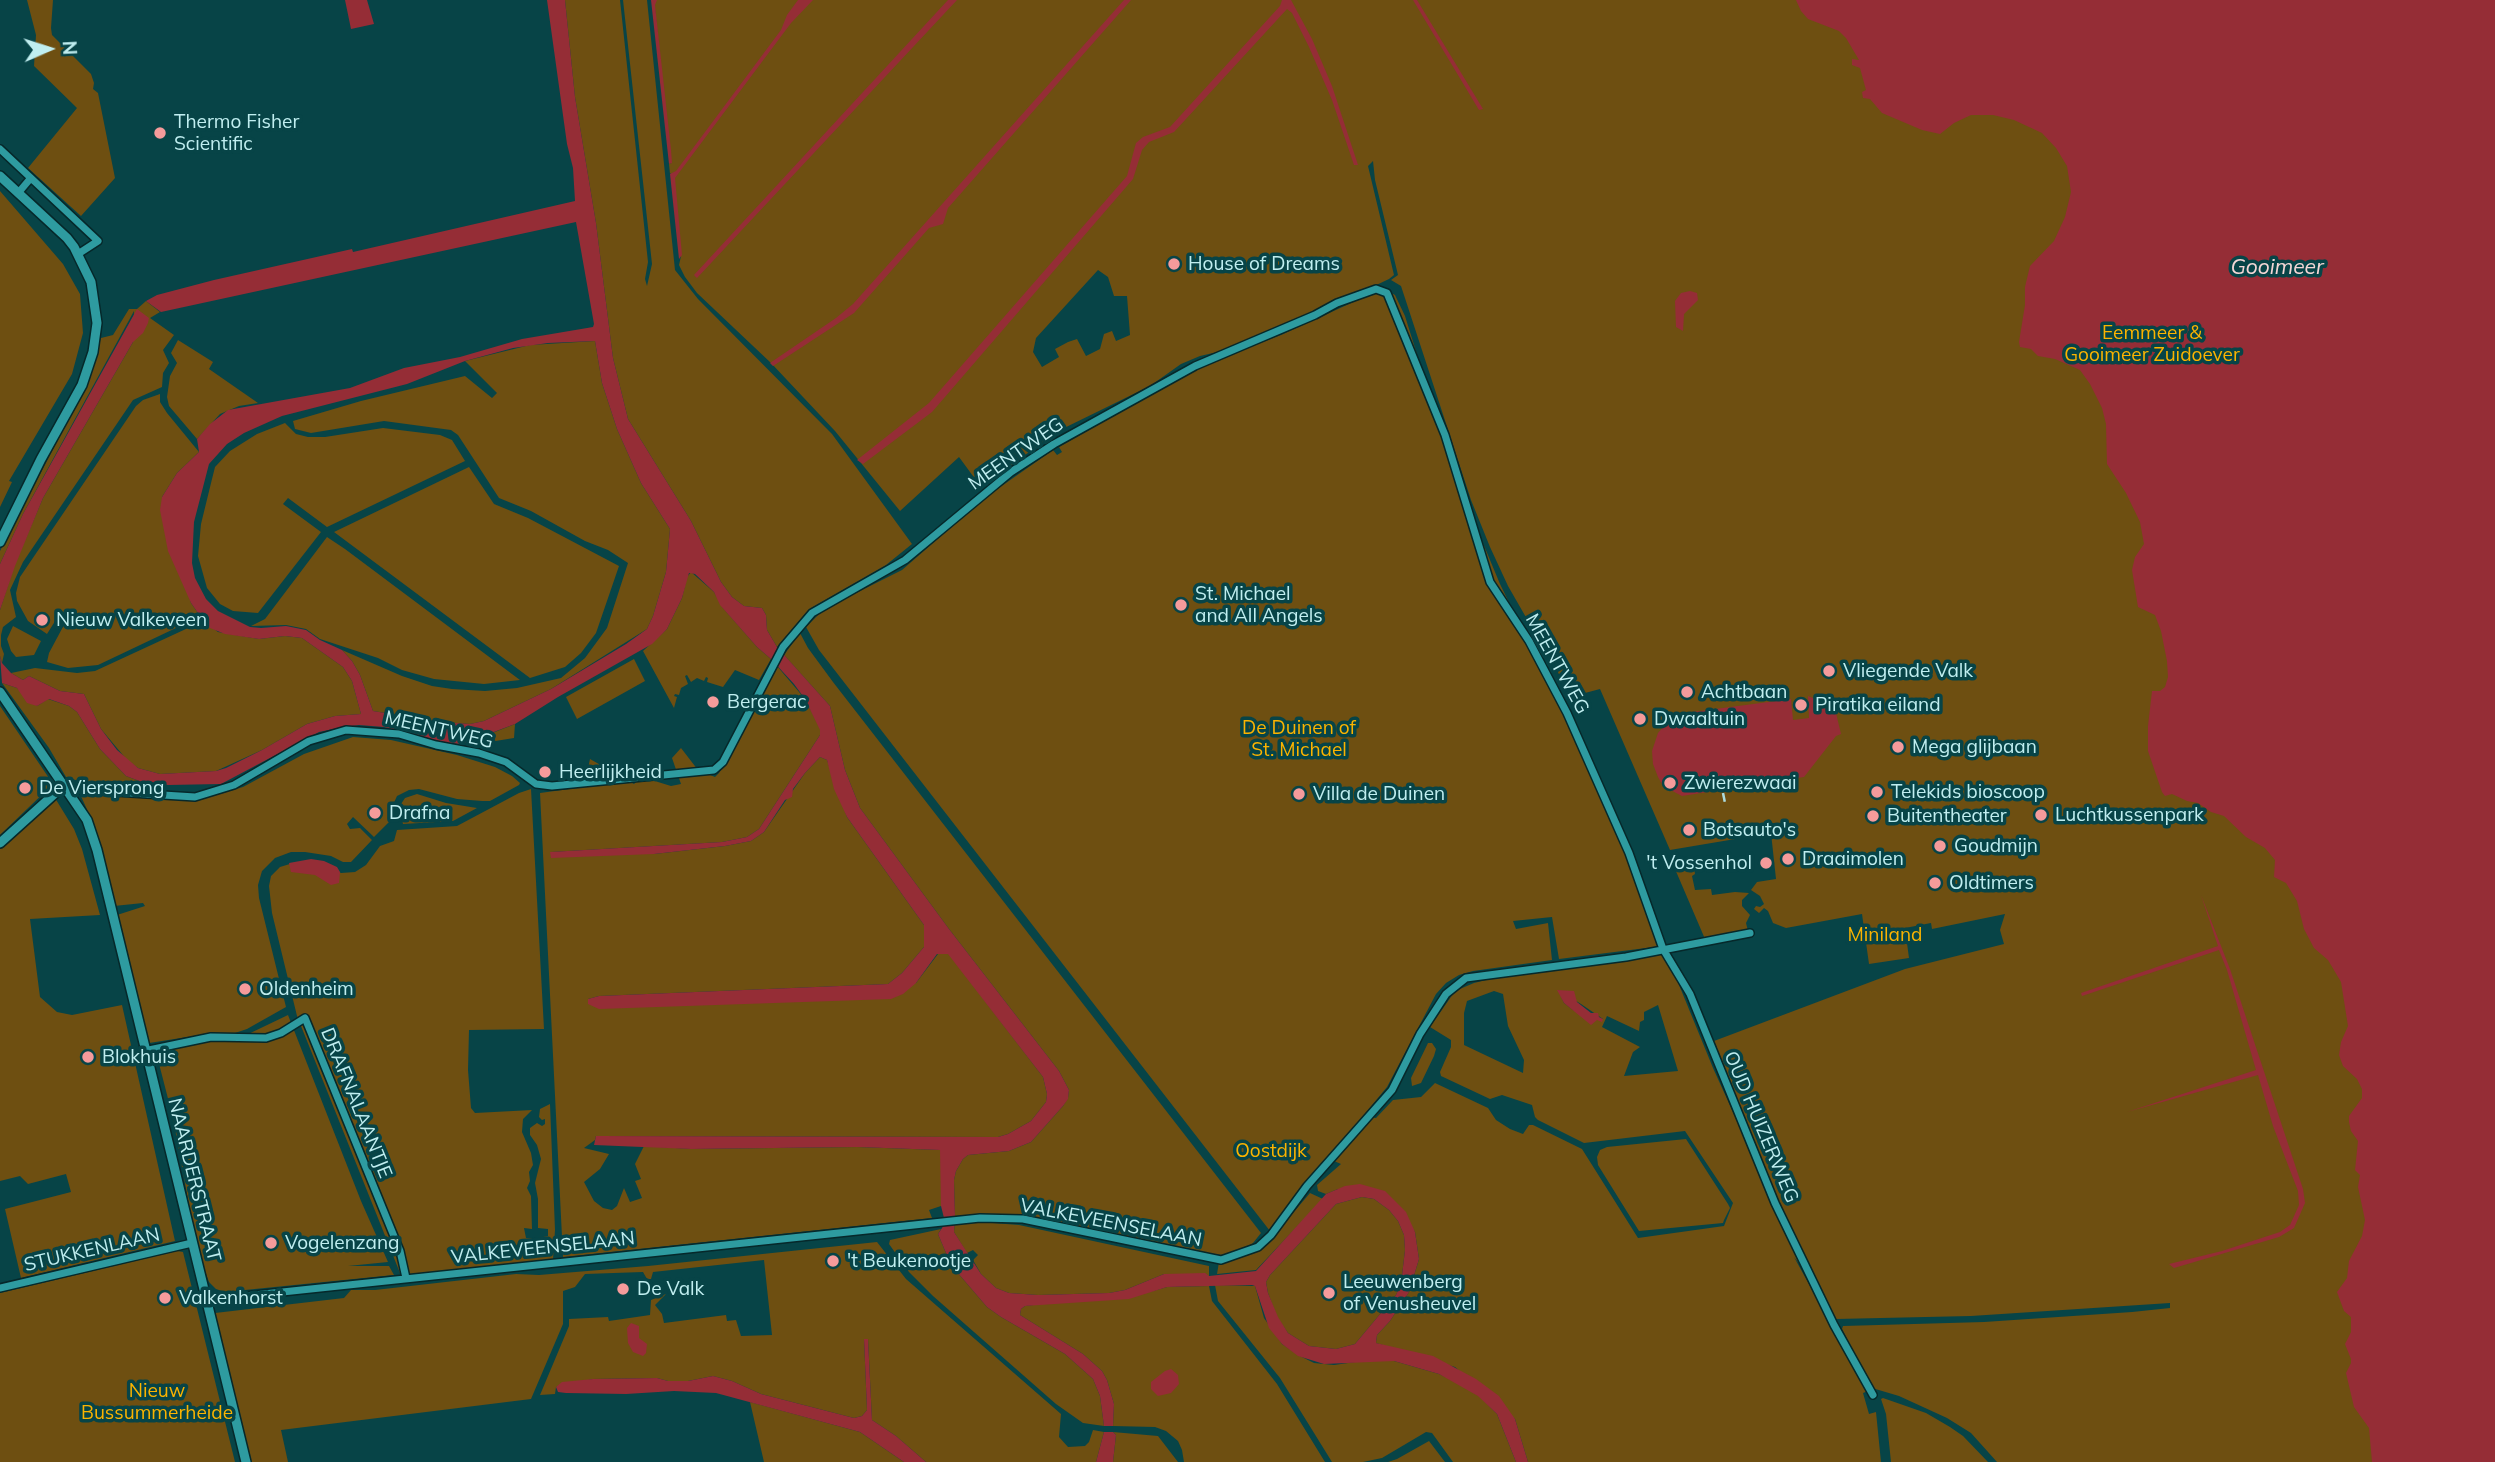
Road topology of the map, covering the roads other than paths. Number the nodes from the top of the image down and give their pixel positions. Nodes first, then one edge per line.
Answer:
1 (0, 149) edge
2 (0, 176) edge
3 (30, 179) junction
4 (19, 192) junction
5 (78, 254) junction
6 (0, 542) edge
7 (0, 692) edge
8 (67, 789) junction
9 (0, 843) edge
10 (1750, 933) dead end
11 (1663, 949) junction
12 (144, 1051) junction
13 (192, 1242) junction
14 (406, 1278) junction
15 (0, 1289) edge
16 (207, 1300) junction
17 (1873, 1395) dead end
18 (246, 1462) edge

1 - 3 street
2 - 4 street
3 - 4 street
3 - 5 street
4 - 5 street
5 - 6 street
7 - 8 street, NAARDERSTRAAT
8 - 9 street
8 - 11 street, MEENTWEG
8 - 12 street, NAARDERSTRAAT
10 - 11 street
11 - 14 street, VALKEVEENSELAAN
11 - 17 street, OUD HUIZERWEG
12 - 13 street, NAARDERSTRAAT
12 - 14 street, DRAFNALAANTJE
13 - 15 street, STUKKENLAAN
13 - 16 street, NAARDERSTRAAT
14 - 16 street, VALKEVEENSELAAN
16 - 18 street, NAARDERSTRAAT

